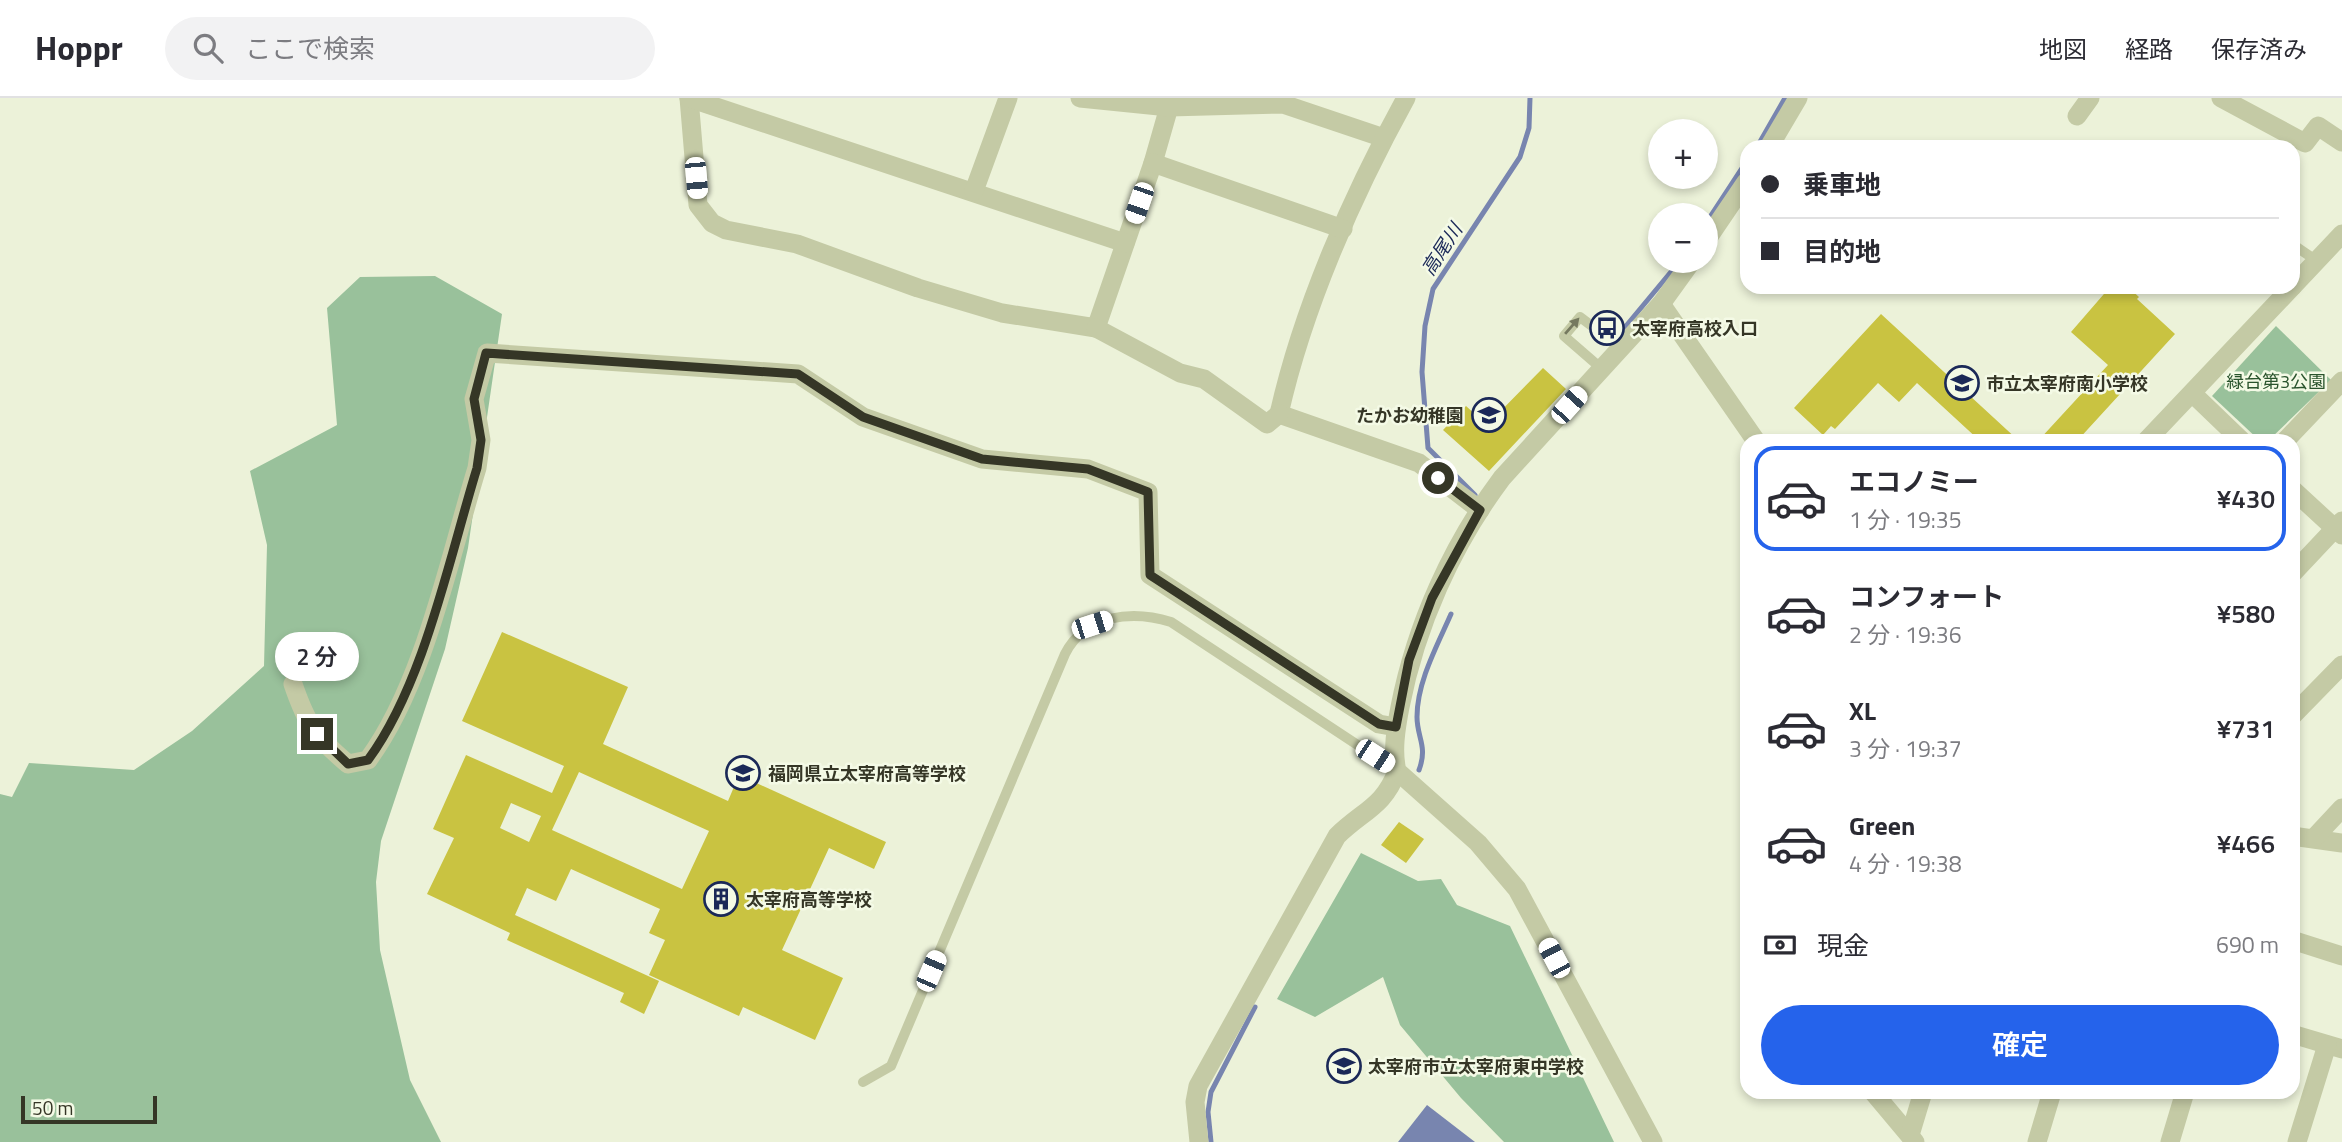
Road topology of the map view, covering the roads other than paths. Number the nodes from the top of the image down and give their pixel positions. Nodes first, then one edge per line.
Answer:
1 (689, 98) edge
2 (1008, 98) edge
3 (1080, 98) edge
4 (1406, 98) edge
5 (1798, 98) edge
6 (2090, 98) edge
7 (2221, 98) edge
8 (1284, 101) edge
9 (1164, 104) edge
10 (2077, 116) dead end
11 (1384, 138) junction
12 (1773, 140) edge
13 (2299, 140) edge
14 (2300, 140) edge
15 (2342, 142) edge
16 (1153, 163) junction
17 (974, 191) junction
18 (1740, 191) edge
19 (1718, 223) edge
20 (1343, 229) junction
21 (2342, 234) edge
22 (1125, 243) junction
23 (2300, 249) edge
24 (2317, 261) junction
25 (1683, 273) edge
26 (2300, 279) edge
27 (2285, 294) edge
28 (1661, 304) junction
29 (1096, 328) junction
30 (1621, 348) junction
31 (1602, 369) junction
32 (2342, 381) edge
33 (2192, 393) junction
34 (1279, 414) junction
35 (1751, 434) edge
36 (2153, 434) edge
37 (2235, 434) edge
38 (2292, 434) edge
39 (2300, 496) edge
40 (1480, 510) junction
41 (2340, 528) edge
42 (2300, 566) edge
43 (2342, 665) edge
44 (293, 684) dead end
45 (2300, 708) edge
46 (1396, 727) junction
47 (1397, 771) junction
48 (2342, 808) edge
49 (2300, 837) edge
50 (2314, 838) junction
51 (2342, 843) edge
52 (2300, 943) edge
53 (2342, 956) edge
54 (2300, 1036) edge
55 (2335, 1047) edge
56 (863, 1082) dead end
57 (1878, 1099) edge
58 (1922, 1099) edge
59 (2050, 1099) edge
60 (2183, 1099) edge
61 (1913, 1139) edge
62 (1199, 1142) edge
63 (1653, 1142) edge
64 (2037, 1142) edge
65 (2170, 1142) edge
66 (2297, 1142) edge

1 - 17 street
1 - 29 street
2 - 17 street
3 - 9 street
4 - 11 street
5 - 12 street
6 - 10 street
7 - 13 street
8 - 9 street
8 - 11 street
9 - 16 street
11 - 20 street
14 - 15 street
16 - 20 street
16 - 22 street
17 - 22 street
18 - 19 street
20 - 34 street
21 - 24 street
22 - 29 street
23 - 24 lane
24 - 26 street
25 - 28 street
27 - 33 street
28 - 30 street
28 - 35 street
29 - 34 street
30 - 31 street
31 -> 30 lane
31 - 40 street
32 - 38 street
33 - 36 street
33 - 37 street
34 - 40 street
39 - 41 street
40 - 46 street
41 - 42 street
43 - 45 street
44 - 46 street
46 - 47 street
47 - 56 lane
47 - 62 street
47 - 63 street
48 - 50 street
49 - 50 street
50 - 51 street
52 - 53 street
54 - 55 street
55 - 66 street
57 - 61 street
58 - 61 street
59 - 64 street
60 - 65 street

